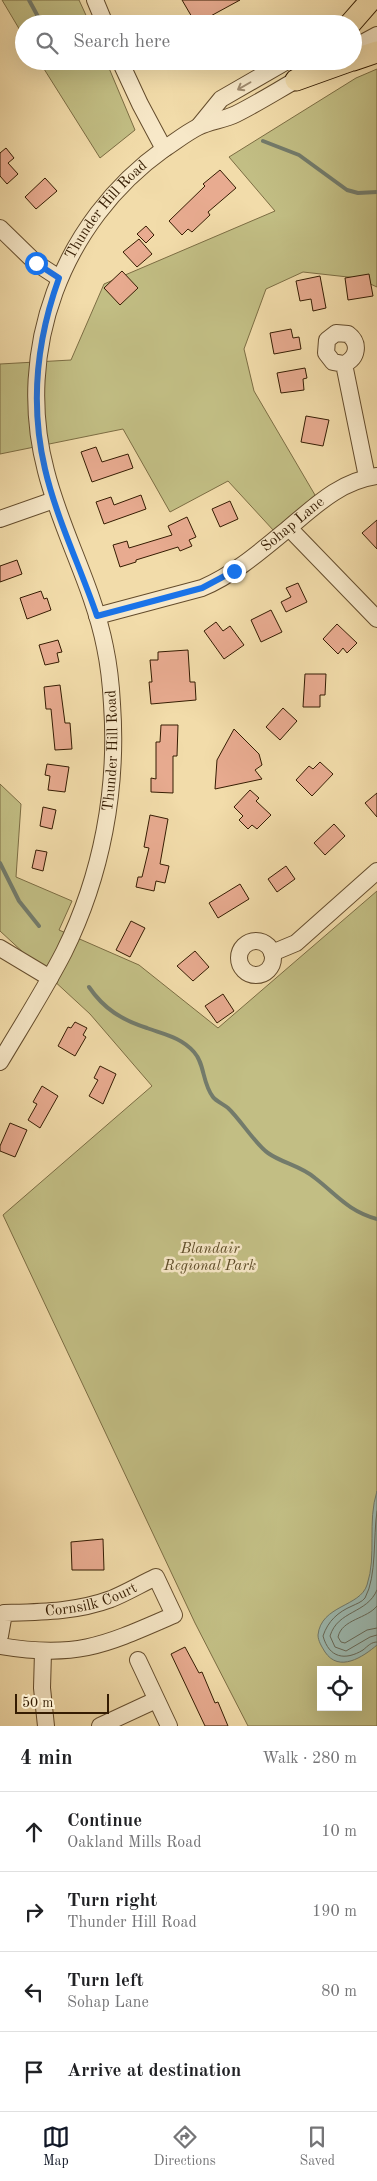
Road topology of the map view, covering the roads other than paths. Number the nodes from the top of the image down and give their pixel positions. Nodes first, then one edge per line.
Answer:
1 (95, 0) edge
2 (371, 0) edge
3 (377, 11) edge
4 (101, 15) edge
5 (359, 15) edge
6 (362, 19) edge
7 (377, 35) edge
8 (362, 43) edge
9 (377, 52) edge
10 (362, 57) edge
11 (124, 70) edge
12 (292, 70) edge
13 (164, 149) junction
14 (0, 228) edge
15 (59, 278) junction
16 (344, 364) dead end
17 (372, 476) edge
18 (54, 500) junction
19 (0, 519) edge
20 (289, 528) junction
21 (97, 616) junction
22 (377, 619) edge
23 (377, 871) edge
24 (0, 948) edge
25 (272, 953) dead end
26 (50, 978) junction
27 (0, 1062) edge
28 (0, 1636) edge
29 (0, 1646) edge
30 (43, 1652) junction
31 (138, 1660) dead end
32 (156, 1700) junction
33 (46, 1726) edge
34 (100, 1726) edge
35 (169, 1726) edge

1 - 4 street
2 - 5 main road
3 - 6 street
7 - 8 street
9 - 10 main road
11 - 13 street
12 - 13 street, Thunder Hill Road
13 - 15 street, Thunder Hill Road
14 - 15 street
15 - 18 street, Thunder Hill Road
16 - 17 street
17 - 20 street, Sohap Lane
18 - 19 street
18 - 21 street, Thunder Hill Road
20 - 21 street, Sohap Lane
20 - 22 street
21 - 26 street, Thunder Hill Road
23 - 25 street
24 - 26 street
26 - 27 street, Thunder Hill Road
28 - 30 street, Cornsilk Court
29 - 30 street
30 - 33 street
31 - 32 street
32 - 34 street
32 - 35 street

